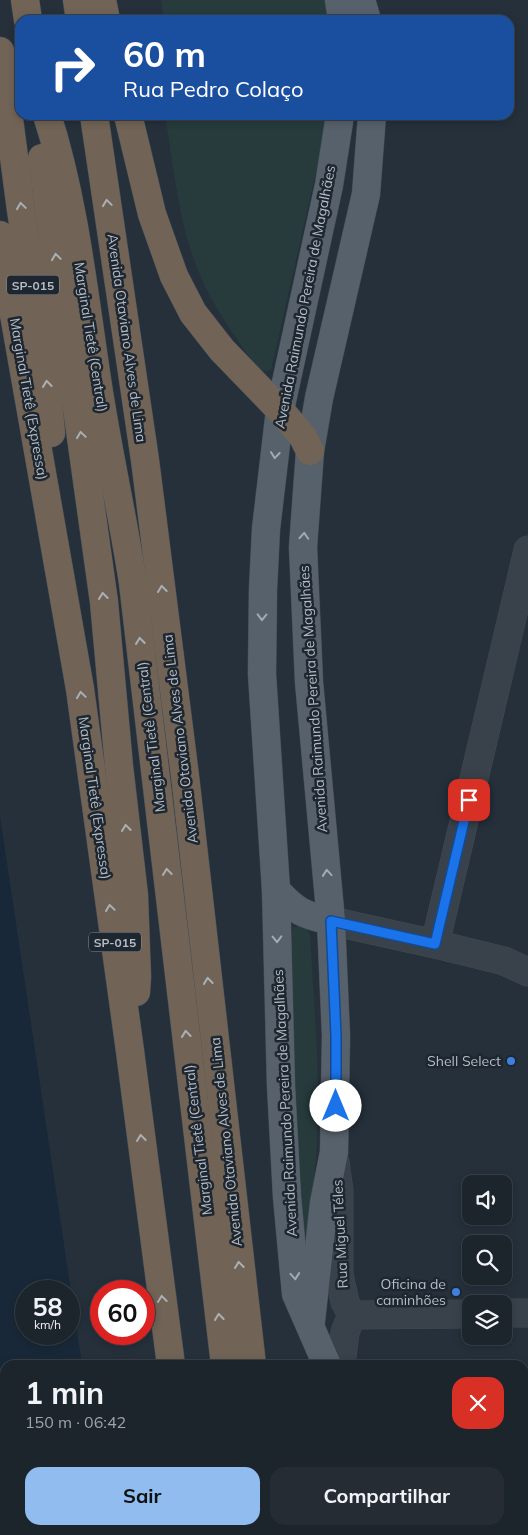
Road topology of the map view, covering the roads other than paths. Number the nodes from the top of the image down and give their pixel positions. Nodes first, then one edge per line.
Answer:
1 (25, 0) edge
2 (78, 0) edge
3 (102, 0) edge
4 (339, 0) edge
5 (361, 0) edge
6 (378, 0) edge
7 (27, 15) edge
8 (80, 15) edge
9 (105, 15) edge
10 (341, 15) edge
11 (366, 15) edge
12 (370, 15) edge
13 (0, 51) edge
14 (38, 120) edge
15 (49, 120) edge
16 (95, 120) edge
17 (129, 120) edge
18 (339, 120) edge
19 (372, 120) edge
20 (0, 235) edge
21 (280, 410) junction
22 (310, 450) junction
23 (51, 520) junction
24 (528, 550) edge
25 (276, 890) junction
26 (331, 921) junction
27 (435, 944) junction
28 (528, 972) edge
29 (130, 1051) junction
30 (334, 1152) junction
31 (512, 1313) edge
32 (528, 1313) edge
33 (462, 1314) edge
34 (352, 1315) junction
35 (310, 1325) junction
36 (170, 1360) edge
37 (224, 1360) edge
38 (251, 1360) edge
39 (311, 1360) edge
40 (325, 1360) edge
41 (342, 1360) edge

1 - 7 highway
2 - 8 highway
3 - 9 highway
4 - 10 main road
5 - 11 main road
6 - 12 street
23 -> 13 highway, SP-015
29 -> 14 highway
37 -> 15 highway, Marginal Tietê (Central)
38 -> 16 highway, Avenida Otaviano Alves de Lima
17 - 21 highway
18 - 21 main road, Avenida Raimundo Pereira de Magalhães
19 - 22 main road, Avenida Raimundo Pereira de Magalhães
20 - 23 highway, Marginal Tietê (Expressa) / SP-015
21 - 22 highway
21 -> 25 main road, Avenida Raimundo Pereira de Magalhães
26 -> 22 main road, Avenida Raimundo Pereira de Magalhães
29 -> 23 highway, Marginal Tietê (Expressa) / SP-015
24 - 27 street
25 - 26 main road
25 -> 35 main road, Avenida Raimundo Pereira de Magalhães
26 - 27 street
26 - 30 main road, Avenida Raimundo Pereira de Magalhães
27 - 28 street
36 -> 29 highway, Marginal Tietê (Expressa) / SP-015
30 - 34 street, Rua Miguel Téles
30 - 35 main road, Avenida Raimundo Pereira de Magalhães
31 - 32 street
33 - 34 street
34 - 41 street
35 - 39 main road
35 - 40 main road

